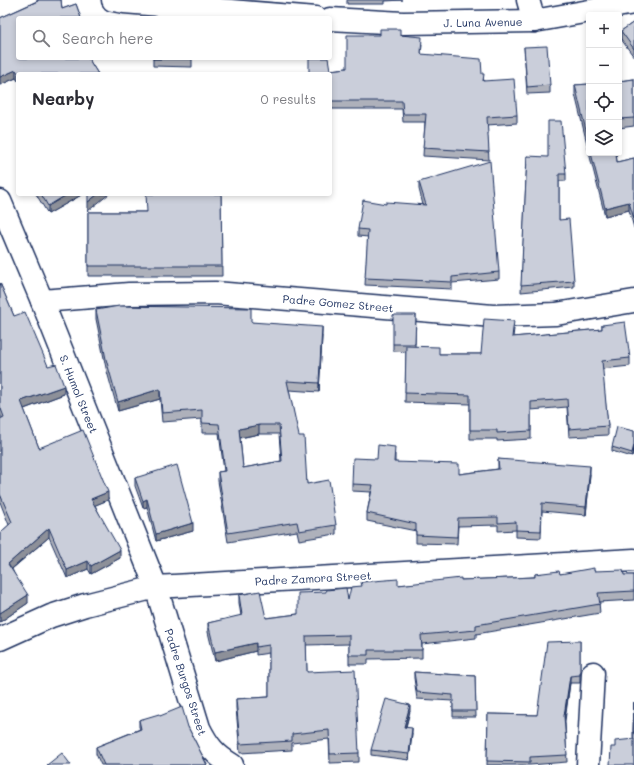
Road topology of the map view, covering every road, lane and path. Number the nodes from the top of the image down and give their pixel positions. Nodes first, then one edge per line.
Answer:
1 (113, 0) edge
2 (528, 0) edge
3 (634, 3) edge
4 (292, 16) edge
5 (332, 19) edge
6 (534, 21) junction
7 (0, 201) edge
8 (42, 301) junction
9 (634, 301) edge
10 (634, 560) edge
11 (156, 587) junction
12 (0, 639) edge
13 (593, 673) dead end
14 (232, 765) edge
15 (588, 765) edge

1 - 4 street
2 - 6 street
3 - 6 street, J. Luna Avenue
5 - 6 street, J. Luna Avenue
7 - 8 street, S. Humol Street
8 - 9 street, Padre Gomez Street
8 - 11 street, S. Humol Street
10 - 11 street, Padre Zamora Street
11 - 12 street, Padre Zamora Street
11 - 14 street, Padre Burgos Street
13 - 15 street

